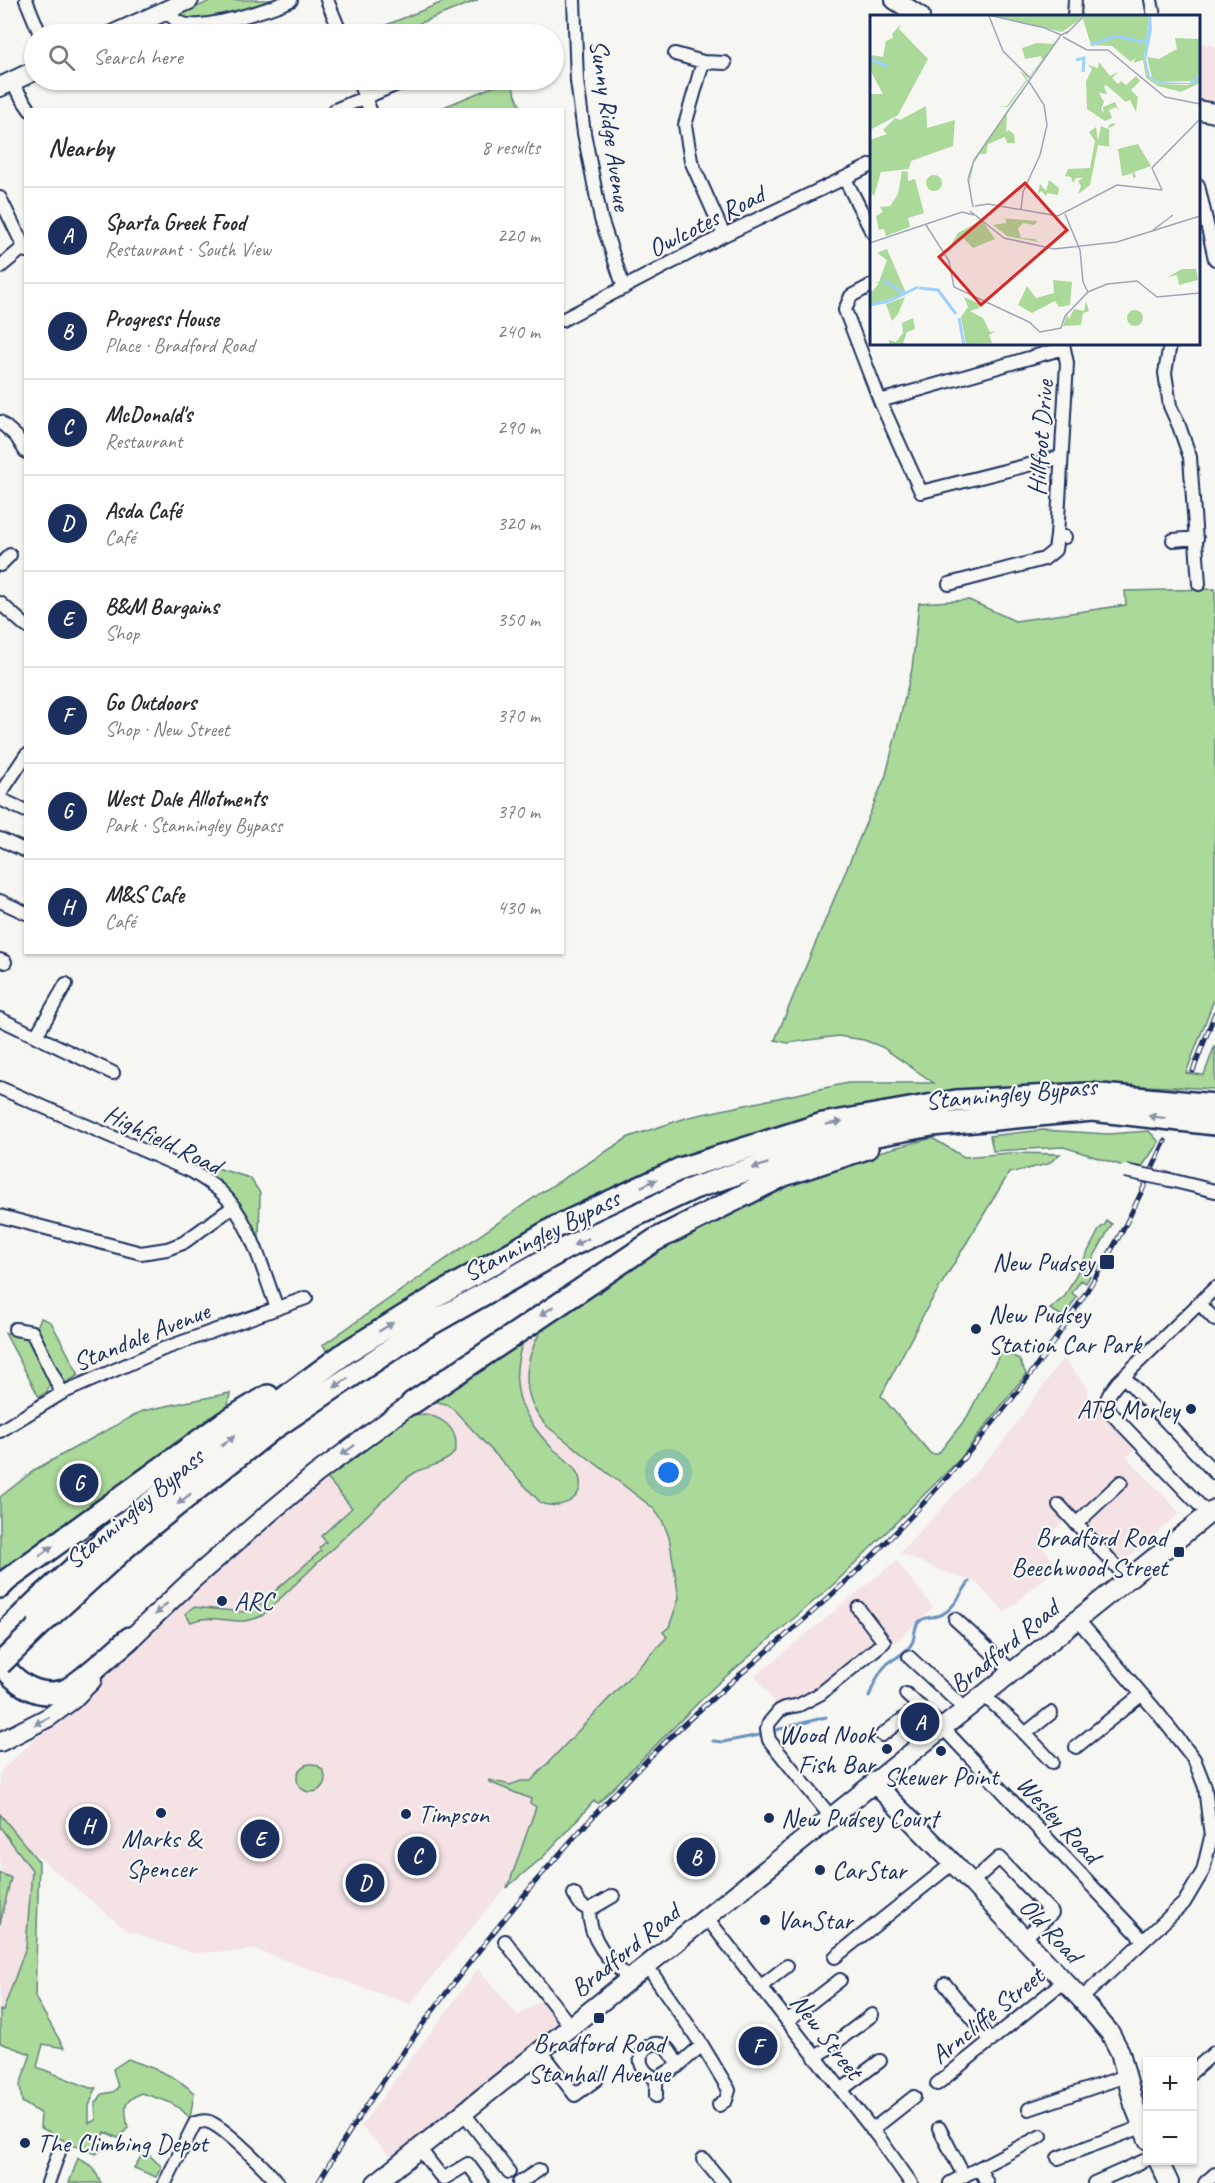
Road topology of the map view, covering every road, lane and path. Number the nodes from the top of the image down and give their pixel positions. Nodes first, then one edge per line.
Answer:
1 (26, 0) edge
2 (189, 0) edge
3 (291, 0) edge
4 (327, 0) edge
5 (574, 0) edge
6 (895, 0) edge
7 (1075, 0) edge
8 (1151, 0) edge
9 (166, 11) junction
10 (918, 15) edge
11 (1074, 15) edge
12 (1154, 15) edge
13 (36, 24) edge
14 (137, 24) edge
15 (181, 24) edge
16 (198, 24) edge
17 (336, 24) edge
18 (675, 54) dead end
19 (703, 63) junction
20 (725, 63) dead end
21 (24, 76) edge
22 (5, 85) edge
23 (362, 90) edge
24 (382, 90) edge
25 (365, 97) junction
26 (28, 108) edge
27 (339, 108) edge
28 (369, 108) edge
29 (1200, 110) edge
30 (1215, 113) edge
31 (870, 166) edge
32 (845, 179) junction
33 (1200, 193) edge
34 (0, 198) edge
35 (870, 228) edge
36 (724, 235) junction
37 (24, 250) edge
38 (1215, 259) edge
39 (0, 267) edge
40 (870, 286) edge
41 (624, 288) junction
42 (564, 319) edge
43 (1170, 345) edge
44 (1063, 346) edge
45 (880, 401) junction
46 (0, 422) edge
47 (24, 449) edge
48 (1060, 457) junction
49 (1197, 538) junction
50 (1173, 540) dead end
51 (10, 555) dead end
52 (0, 565) edge
53 (949, 584) dead end
54 (1199, 584) dead end
55 (0, 603) edge
56 (24, 624) edge
57 (24, 759) edge
58 (1, 793) edge
59 (24, 810) edge
60 (0, 839) edge
61 (24, 851) edge
62 (0, 901) edge
63 (24, 912) edge
64 (66, 984) dead end
65 (0, 1019) edge
66 (36, 1036) junction
67 (112, 1073) dead end
68 (0, 1088) edge
69 (1215, 1105) edge
70 (1002, 1118) junction
71 (1215, 1124) edge
72 (1125, 1171) dead end
73 (1215, 1191) edge
74 (233, 1207) junction
75 (0, 1216) edge
76 (1215, 1288) edge
77 (306, 1298) dead end
78 (1199, 1303) junction
79 (277, 1308) junction
80 (1215, 1320) edge
81 (15, 1329) dead end
82 (348, 1351) junction
83 (1124, 1377) junction
84 (62, 1393) junction
85 (412, 1403) joint
86 (0, 1431) edge
87 (1215, 1473) edge
88 (1121, 1482) dead end
89 (1059, 1505) dead end
90 (1212, 1511) edge
91 (1076, 1524) junction
92 (1128, 1579) junction
93 (0, 1587) edge
94 (858, 1608) dead end
95 (955, 1619) dead end
96 (1077, 1620) junction
97 (0, 1637) edge
98 (130, 1638) junction
99 (909, 1657) dead end
100 (0, 1663) edge
101 (1013, 1672) junction
102 (906, 1694) dead end
103 (983, 1695) junction
104 (1141, 1695) junction
105 (920, 1706) junction
106 (966, 1710) junction
107 (1051, 1713) dead end
108 (943, 1728) junction
109 (1025, 1734) junction
110 (882, 1735) dead end
111 (0, 1742) edge
112 (1076, 1748) dead end
113 (1052, 1762) dead end
114 (873, 1783) junction
115 (831, 1817) junction
116 (1213, 1838) edge
117 (953, 1863) junction
118 (971, 1883) junction
119 (574, 1894) dead end
120 (613, 1896) dead end
121 (589, 1910) junction
122 (707, 1918) junction
123 (1024, 1938) junction
124 (1143, 1940) junction
125 (505, 1941) dead end
126 (835, 1957) dead end
127 (647, 1966) junction
128 (787, 1966) dead end
129 (630, 1979) junction
130 (840, 1980) dead end
131 (1064, 1981) junction
132 (945, 1984) dead end
133 (760, 1987) junction
134 (1081, 1999) junction
135 (872, 2014) dead end
136 (787, 2021) junction
137 (571, 2027) junction
138 (991, 2041) junction
139 (702, 2045) junction
140 (541, 2051) junction
141 (1215, 2052) edge
142 (815, 2058) junction
143 (880, 2061) dead end
144 (678, 2066) junction
145 (1197, 2068) edge
146 (1126, 2076) junction
147 (597, 2079) dead end
148 (656, 2079) junction
149 (938, 2084) dead end
150 (841, 2090) junction
151 (656, 2096) dead end
152 (914, 2097) dead end
153 (719, 2105) dead end
154 (1029, 2109) dead end
155 (464, 2112) junction
156 (1143, 2121) edge
157 (1143, 2124) edge
158 (939, 2128) dead end
159 (872, 2130) junction
160 (1041, 2136) dead end
161 (419, 2148) junction
162 (59, 2152) dead end
163 (703, 2158) dead end
164 (1058, 2158) dead end
165 (1143, 2161) edge
166 (1160, 2165) edge
167 (979, 2168) junction
168 (539, 2170) dead end
169 (509, 2172) dead end
170 (1215, 2174) edge
171 (964, 2176) junction
172 (48, 2183) edge
173 (165, 2183) edge
174 (278, 2183) edge
175 (376, 2183) edge
176 (482, 2183) edge
177 (519, 2183) edge
178 (723, 2183) edge
179 (911, 2183) edge
180 (950, 2183) edge
181 (987, 2183) edge
182 (1094, 2183) edge
183 (1169, 2183) edge
184 (1205, 2183) edge

1 - 13 street
2 - 9 main road
3 - 16 street
4 - 17 street
5 - 41 street, Sunny Ridge Avenue
6 - 10 main road
7 - 11 street
8 - 12 street
9 - 14 main road
9 - 15 street
18 - 19 street
19 - 20 street
19 - 36 street
21 - 22 main road
22 - 26 street
23 - 25 street
24 - 25 street
25 - 27 street
25 - 28 street
29 - 30 main road
31 - 32 street, Owlcotes Road
32 - 35 street
32 - 36 street, Owlcotes Road
33 - 38 street
34 - 37 street
36 - 41 street, Owlcotes Road
37 - 39 street
40 - 45 street
41 - 42 street, Owlcotes Road
43 - 49 street
44 - 45 street
44 - 48 street, Hillfoot Drive
45 - 48 street
46 - 47 street
48 - 53 street, Hillfoot Drive
49 - 50 street
49 - 54 street
51 - 52 street
55 - 56 street
57 - 58 street
58 - 59 street
60 - 61 street
62 - 63 street
64 - 66 street
65 - 66 street
66 - 67 street
68 - 74 street, Highfield Road
82 -> 69 highway, Stanningley Bypass
71 -> 70 highway, Stanningley Bypass
70 -> 85 highway
70 -> 100 highway, Stanningley Bypass, bridge
72 - 73 street, bridge
74 - 75 street
74 - 79 street, Highfield Road
76 - 78 street
77 - 79 street, Standale Avenue
78 - 80 street
78 - 83 street
79 - 84 street, Standale Avenue
81 - 84 street
93 -> 82 highway
97 -> 82 highway, Stanningley Bypass
83 - 87 street
83 - 90 street
84 - 86 street, Standale Avenue
85 -> 98 main road
88 - 91 street
89 - 91 street
90 - 92 main road, Bradford Road
91 - 92 street
92 - 96 main road, Bradford Road
94 - 115 street
95 - 101 street
96 - 101 main road, Bradford Road
96 - 104 street
98 - 100 highway
98 -> 111 main road
99 - 106 street
101 - 103 main road, Bradford Road
102 - 105 street, Wesley Road
103 - 106 main road, Bradford Road
103 - 109 street
104 - 112 street
104 - 116 street
105 - 108 street, Wesley Road
105 - 110 street
106 - 108 main road, Bradford Road
107 - 109 street
108 - 114 main road, Bradford Road
108 - 124 street, Wesley Road
109 - 113 street
114 - 115 main road, Bradford Road
114 - 117 main road, Old Road
115 - 122 main road, Bradford Road
116 - 124 street
117 - 118 main road, Old Road
117 - 126 street
118 - 123 main road, Old Road
118 - 123 street
119 - 121 street
120 - 121 street
121 - 129 street
122 - 127 main road, Bradford Road
122 - 133 street, New Street
123 - 131 main road, Old Road
124 - 134 street
125 - 137 street
127 - 129 main road, Bradford Road
127 - 139 street
128 - 133 street
129 - 137 main road, Bradford Road
130 - 136 street
131 - 134 main road, Old Road
131 - 138 street, Arncliffe Street
132 - 138 street
133 - 136 street, New Street
134 - 146 main road, Old Road
135 - 142 street
136 - 142 street, New Street
137 - 140 main road, Bradford Road
138 - 149 street, Arncliffe Street
139 - 144 street
139 - 153 street
140 - 147 street
140 - 155 main road, Bradford Road
141 - 145 street
142 - 150 street, New Street
143 - 150 street
144 - 148 street
144 - 148 street
146 - 154 street
146 - 156 main road, Old Road
148 - 151 street
150 - 159 street, New Street
152 - 159 street
155 - 161 main road, Bradford Road
155 - 169 street
157 - 164 street
158 - 171 street
159 - 179 street, New Street
160 - 167 street
161 - 175 main road, Bradford Road
161 - 176 street
162 - 172 street
163 - 178 street
165 - 182 street
166 - 183 main road
167 - 171 street
167 - 181 street
168 - 177 street
170 - 184 street
171 - 180 street
173 - 174 street

